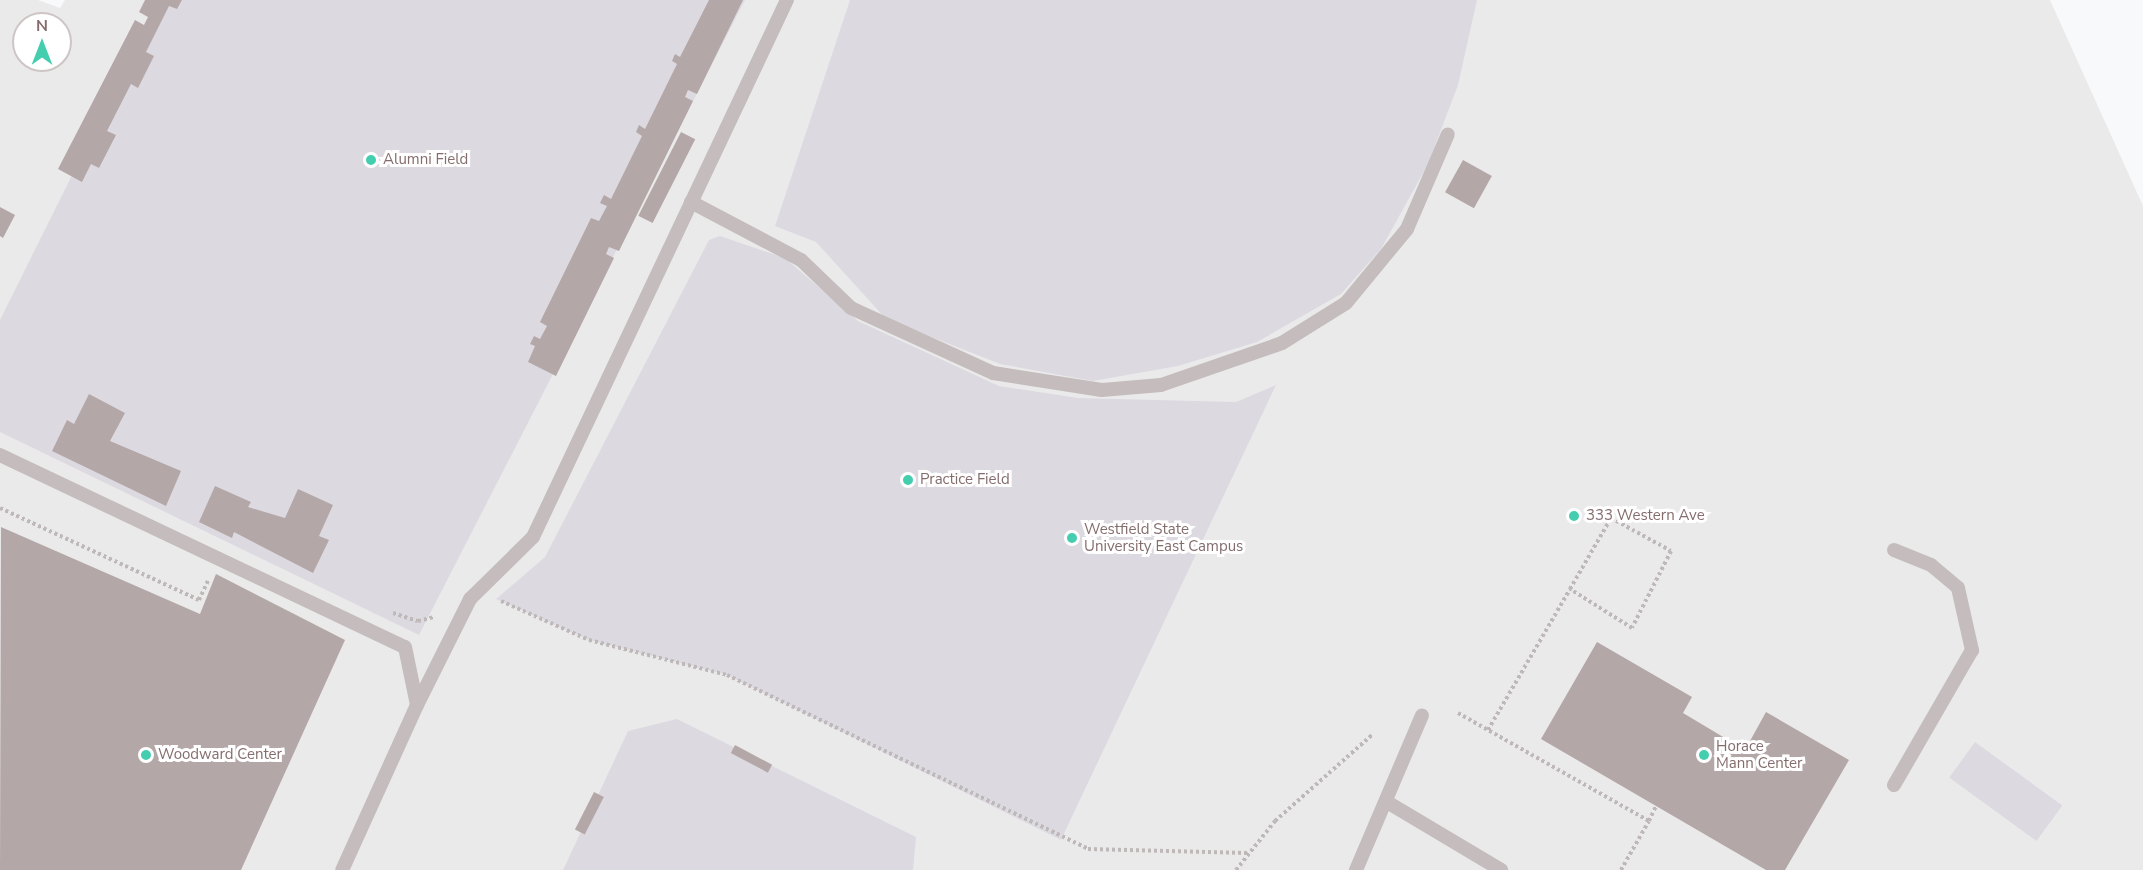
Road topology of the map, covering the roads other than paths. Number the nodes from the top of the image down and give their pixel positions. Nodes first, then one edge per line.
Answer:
1 (787, 0) edge
2 (1448, 134) dead end
3 (692, 202) junction
4 (0, 455) edge
5 (1894, 550) dead end
6 (417, 705) junction
7 (1422, 715) dead end
8 (1894, 785) dead end
9 (1387, 802) junction
10 (1471, 853) junction
11 (342, 870) edge
12 (1356, 870) edge
13 (1489, 870) edge
14 (1501, 870) edge

1 - 3 lane
2 - 3 lane
3 - 6 lane
4 - 6 lane
5 - 8 lane
6 - 11 lane
7 - 9 lane
9 - 10 lane
9 - 12 lane
10 - 13 lane
10 - 14 lane

